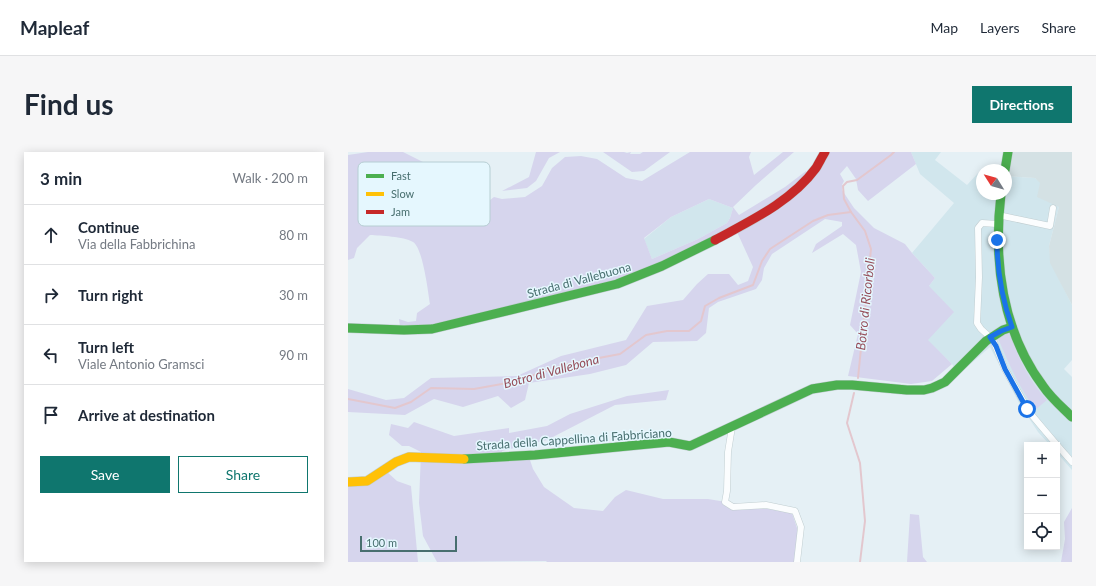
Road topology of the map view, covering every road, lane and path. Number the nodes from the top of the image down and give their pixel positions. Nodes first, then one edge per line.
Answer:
1 (825, 152) edge
2 (1008, 152) edge
3 (1006, 164) edge
4 (1000, 200) edge
5 (1053, 208) dead end
6 (998, 220) junction
7 (1012, 327) junction
8 (348, 328) edge
9 (990, 337) junction
10 (1072, 417) edge
11 (732, 427) junction
12 (1054, 442) edge
13 (1060, 448) edge
14 (1072, 462) edge
15 (348, 482) edge
16 (797, 562) edge

1 - 8 street, Strada di Vallebuona
2 - 3 street
4 - 6 street
5 - 6 street
6 - 7 street
6 - 9 street
7 - 9 street, Strada della Cappellina di Fabbriciano
7 - 10 street
9 - 11 street, Strada della Cappellina di Fabbriciano
9 - 12 street
11 - 15 street, Strada della Cappellina di Fabbriciano
11 - 16 street
13 - 14 street

